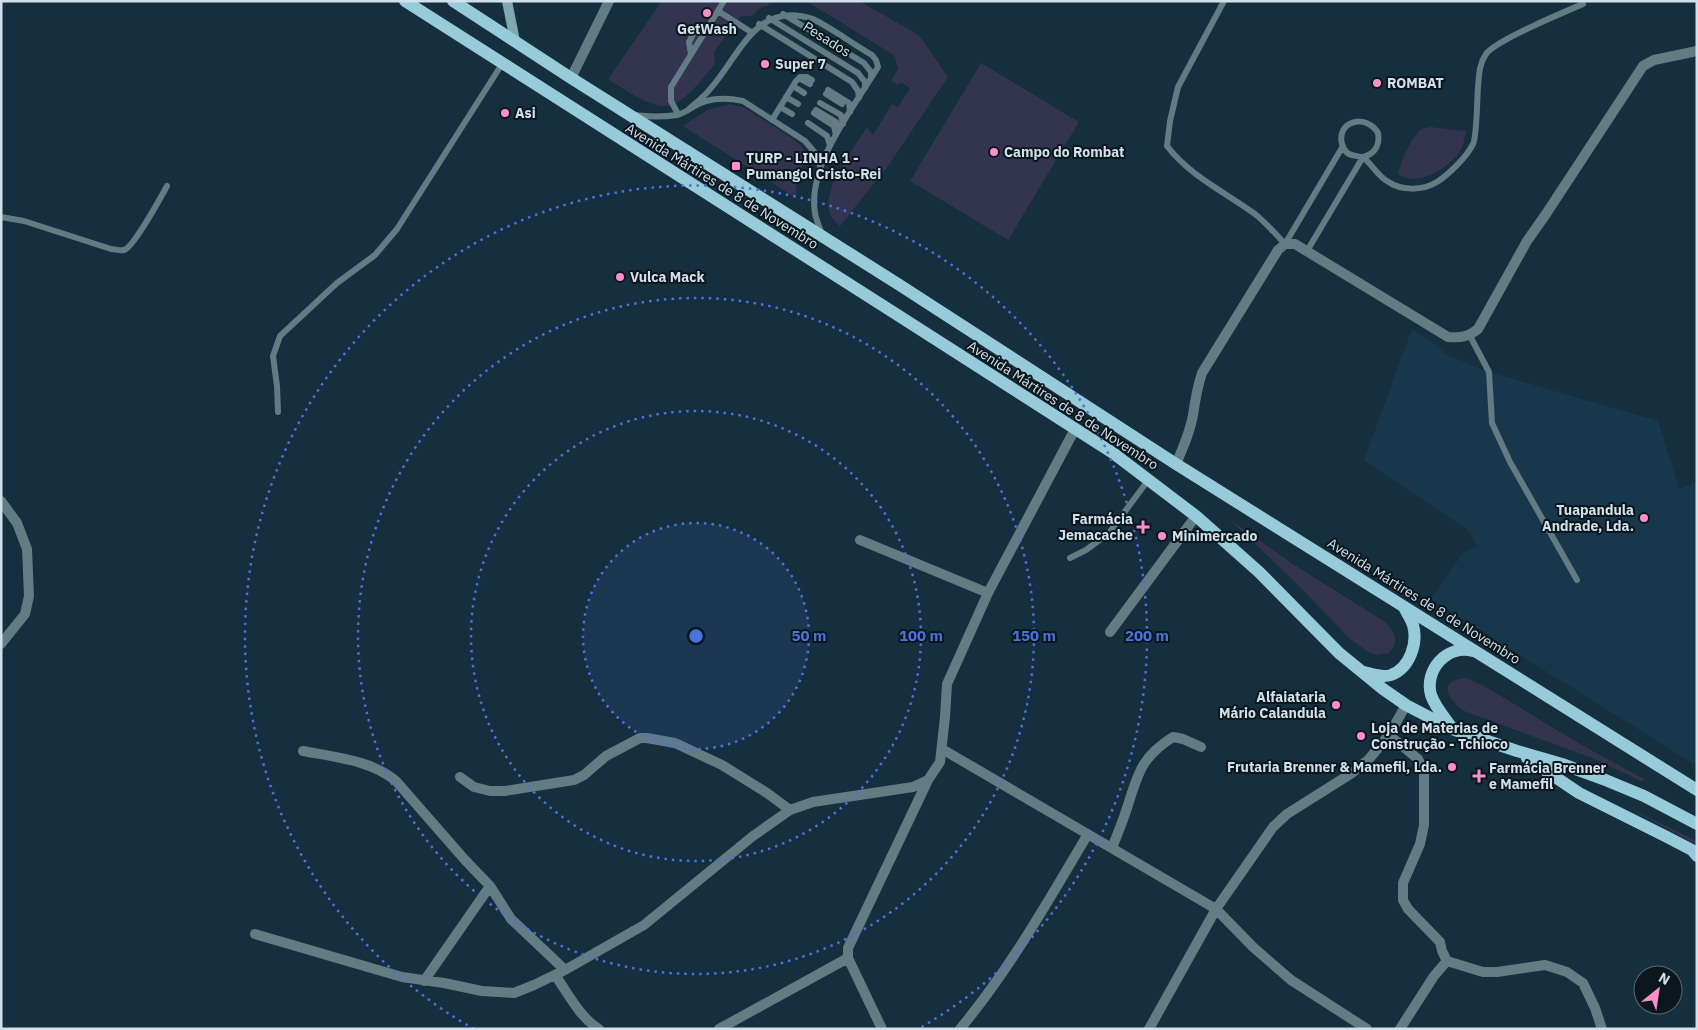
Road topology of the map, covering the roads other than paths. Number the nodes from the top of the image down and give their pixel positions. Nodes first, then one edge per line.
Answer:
1 (405, 1) edge
2 (453, 1) edge
3 (507, 1) edge
4 (608, 1) edge
5 (724, 1) edge
6 (1224, 1) edge
7 (1583, 4) dead end
8 (718, 11) junction
9 (783, 13) junction
10 (769, 18) junction
11 (759, 24) junction
12 (696, 29) dead end
13 (751, 32) junction
14 (514, 41) junction
15 (1697, 51) edge
16 (690, 54) junction
17 (502, 64) junction
18 (571, 78) junction
19 (871, 78) junction
20 (796, 82) junction
21 (865, 88) junction
22 (788, 95) junction
23 (859, 98) junction
24 (799, 102) dead end
25 (781, 105) junction
26 (689, 109) junction
27 (793, 112) dead end
28 (815, 112) dead end
29 (628, 114) junction
30 (678, 114) junction
31 (772, 120) junction
32 (809, 122) dead end
33 (840, 128) junction
34 (1343, 146) junction
35 (1363, 158) junction
36 (820, 166) junction
37 (167, 186) dead end
38 (1, 217) edge
39 (823, 236) junction
40 (1285, 244) junction
41 (1307, 251) junction
42 (1470, 336) junction
43 (278, 412) dead end
44 (1076, 429) junction
45 (1176, 464) junction
46 (1149, 479) junction
47 (1, 501) edge
48 (1196, 516) junction
49 (860, 540) dead end
50 (1070, 558) dead end
51 (1577, 580) dead end
52 (988, 593) junction
53 (1403, 606) junction
54 (1110, 632) dead end
55 (1, 644) edge
56 (1477, 652) junction
57 (1361, 672) junction
58 (1406, 706) junction
59 (1452, 729) junction
60 (1389, 735) junction
61 (1201, 748) dead end
62 (942, 749) junction
63 (303, 751) dead end
64 (1516, 751) junction
65 (460, 777) dead end
66 (928, 780) junction
67 (1697, 790) edge
68 (790, 810) junction
69 (1697, 824) edge
70 (1088, 834) junction
71 (1112, 848) junction
72 (1697, 856) edge
73 (490, 886) junction
74 (1216, 909) junction
75 (256, 934) dead end
76 (848, 958) junction
77 (1447, 961) junction
78 (565, 970) junction
79 (555, 975) junction
80 (424, 981) junction
81 (599, 1029) edge
82 (719, 1029) edge
83 (882, 1029) edge
84 (960, 1029) edge
85 (1149, 1029) edge
86 (1366, 1029) edge
87 (1400, 1029) edge
88 (1602, 1029) edge

1 - 17 main road, Avenida Mártires de 8 de Novembro
2 - 14 main road, Avenida Mártires de 8 de Novembro
3 - 14 main road
4 - 18 street
5 - 8 lane
6 - 40 lane
7 - 35 lane
8 - 13 lane
8 - 16 lane
9 - 10 lane
9 - 19 lane, Pesados
9 - 19 lane, Pesados
10 - 11 lane
10 - 21 lane, Pesados
11 - 13 lane
11 - 23 lane, Pesados
12 - 16 lane
13 - 26 lane
14 - 18 main road, Avenida Mártires de 8 de Novembro
15 - 42 street
16 - 30 lane
17 - 43 lane
17 - 44 main road, Avenida Mártires de 8 de Novembro
18 - 29 main road, Avenida Mártires de 8 de Novembro
19 - 21 lane, Pesados
20 - 20 lane
20 - 22 lane
21 - 23 lane, Pesados
22 - 24 lane
22 - 25 lane
23 - 33 lane, Pesados
25 - 27 lane
25 - 31 lane
26 - 30 lane
26 - 31 lane
28 - 33 lane
29 - 30 lane
29 - 39 main road, Avenida Mártires de 8 de Novembro
31 - 36 lane
32 - 33 lane
33 - 33 lane
33 - 36 lane, Pesados
34 - 35 lane
34 - 35 lane
34 - 40 lane
35 - 41 lane
36 - 39 lane, Pesados
37 - 38 lane
39 - 45 main road, Avenida Mártires de 8 de Novembro
40 - 41 street
40 - 45 street
41 - 42 street
42 - 51 lane
44 - 46 main road, Avenida Mártires de 8 de Novembro
44 - 52 street
45 - 53 main road, Avenida Mártires de 8 de Novembro
46 - 48 main road, Avenida Mártires de 8 de Novembro
46 - 50 lane
47 - 55 street
48 - 54 street
48 - 57 main road, Avenida Mártires de 8 de Novembro
49 - 52 street
52 - 62 street
53 - 56 main road, Avenida Mártires de 8 de Novembro
53 - 57 main road
56 - 59 main road
56 - 67 main road, Avenida Mártires de 8 de Novembro
57 - 58 main road, Avenida Mártires de 8 de Novembro
58 - 59 main road, Avenida Mártires de 8 de Novembro
58 - 60 street
59 - 64 main road, Avenida Mártires de 8 de Novembro
60 - 74 street
60 - 77 street
61 - 71 street
62 - 66 street
62 - 70 street
63 - 73 street
64 - 69 main road, Avenida Mártires de 8 de Novembro
64 - 72 main road
65 - 68 street
66 - 68 street
66 - 76 street
68 - 78 street
70 - 71 street
70 - 84 street
71 - 74 street
73 - 78 street
73 - 80 street
74 - 85 street
74 - 86 street
75 - 80 street
76 - 82 street
76 - 83 street
77 - 87 street
77 - 88 street
78 - 79 street
79 - 80 street
79 - 81 street

